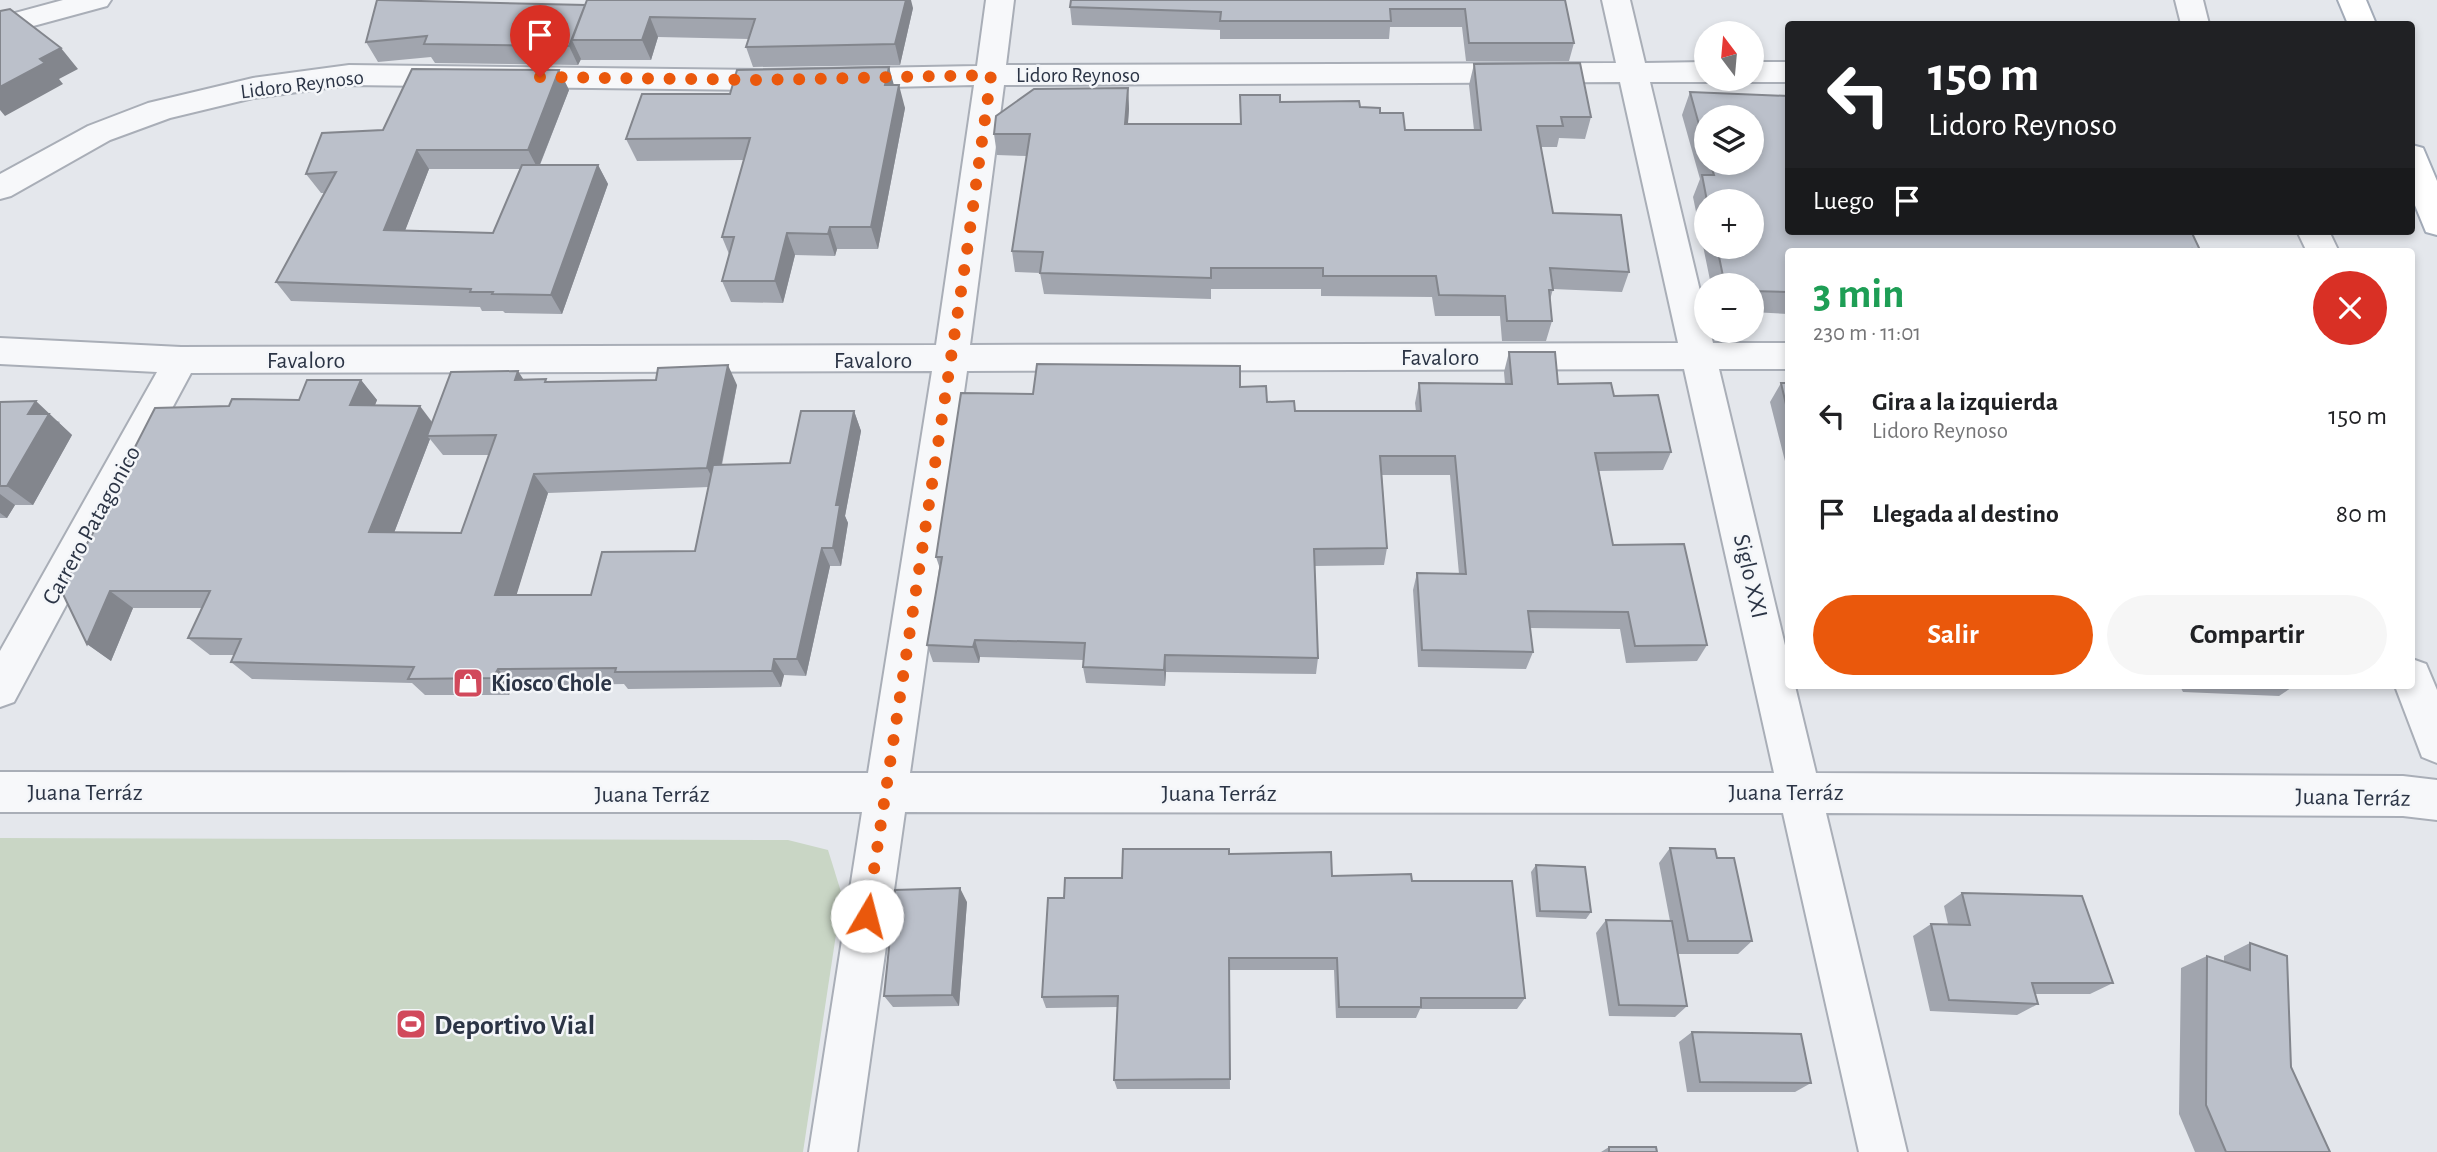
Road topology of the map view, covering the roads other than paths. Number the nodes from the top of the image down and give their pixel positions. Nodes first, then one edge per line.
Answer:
1 (97, 0) edge
2 (1000, 0) edge
3 (1616, 0) edge
4 (2189, 0) edge
5 (2352, 0) edge
6 (2194, 21) edge
7 (2361, 21) edge
8 (0, 26) edge
9 (1634, 71) junction
10 (1694, 72) edge
11 (1764, 72) edge
12 (1785, 72) edge
13 (991, 75) junction
14 (2415, 164) edge
15 (0, 188) edge
16 (2437, 224) edge
17 (0, 351) edge
18 (1700, 355) junction
19 (1785, 356) edge
20 (181, 360) junction
21 (951, 360) junction
22 (2415, 685) edge
23 (0, 689) edge
24 (2437, 744) edge
25 (0, 792) edge
26 (1800, 792) junction
27 (885, 794) junction
28 (2437, 800) edge
29 (833, 1152) edge
30 (1883, 1152) edge

1 - 8 street
2 - 13 street
3 - 9 street, Siglo XXI
4 - 6 street
5 - 7 main road
9 - 10 street, Lidoro Reynoso
9 - 13 street, Lidoro Reynoso
9 - 18 street, Siglo XXI
11 - 12 street
13 - 15 street, Lidoro Reynoso
13 - 21 street
14 - 16 main road
17 - 20 street, Favaloro
18 - 19 street, Favaloro
18 - 21 street, Favaloro
18 - 26 street, Siglo XXI
20 - 21 street, Favaloro
20 - 23 street, Carrero Patagonico
21 - 27 street
22 - 24 street
25 - 27 street, Juana Terráz
26 - 27 street, Juana Terráz
26 - 28 street, Juana Terráz
26 - 30 street, Siglo XXI
27 - 29 street

